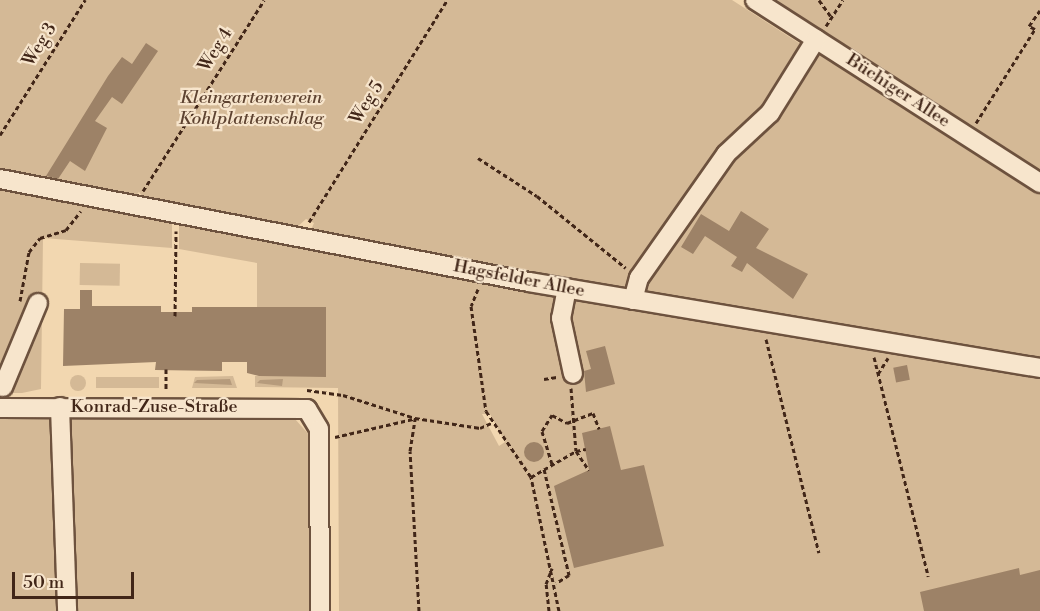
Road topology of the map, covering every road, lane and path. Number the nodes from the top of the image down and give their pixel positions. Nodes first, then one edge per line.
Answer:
1 (85, 0) edge
2 (264, 0) edge
3 (447, 0) edge
4 (755, 0) edge
5 (819, 0) edge
6 (843, 0) edge
7 (1040, 10) edge
8 (831, 18) junction
9 (816, 39) junction
10 (0, 135) edge
11 (968, 136) junction
12 (478, 158) dead end
13 (0, 179) edge
14 (1040, 183) edge
15 (88, 197) junction
16 (133, 205) junction
17 (310, 221) dead end
18 (35, 242) dead end
19 (176, 248) dead end
20 (630, 272) dead end
21 (485, 273) junction
22 (567, 288) junction
23 (633, 300) junction
24 (38, 303) dead end
25 (176, 316) dead end
26 (769, 322) junction
27 (873, 354) dead end
28 (1040, 368) edge
29 (166, 369) dead end
30 (573, 374) joint
31 (3, 387) dead end
32 (307, 390) dead end
33 (166, 391) dead end
34 (60, 407) junction
35 (0, 408) edge
36 (414, 418) junction
37 (575, 420) junction
38 (491, 423) junction
39 (598, 429) dead end
40 (319, 437) junction
41 (586, 449) dead end
42 (576, 452) junction
43 (552, 464) junction
44 (544, 469) junction
45 (589, 470) dead end
46 (531, 477) junction
47 (819, 553) dead end
48 (552, 568) junction
49 (928, 576) dead end
50 (555, 583) junction
51 (67, 611) edge
52 (320, 611) edge
53 (420, 611) edge
54 (549, 611) edge
55 (559, 611) edge

1 - 10 path, Weg 3
2 - 16 path, Weg 4
3 - 17 path, Weg 5
4 - 9 street, Büchiger Allee
5 - 8 path
6 - 8 path
7 - 11 path
8 - 9 path
9 - 11 street, Büchiger Allee
9 - 23 street
11 - 14 street, Büchiger Allee
12 - 20 path
13 - 15 street, Hagsfelder Allee
15 - 16 street, Hagsfelder Allee
15 - 18 path
16 - 21 street, Hagsfelder Allee
19 - 25 path
21 - 22 street, Hagsfelder Allee
21 - 38 path
22 - 23 street, Hagsfelder Allee
22 - 30 street
23 - 26 street, Hagsfelder Allee
24 - 31 street
26 - 28 street, Hagsfelder Allee
26 - 47 path
27 - 49 path
29 - 33 path
30 - 37 path
32 - 36 path
34 - 35 street, Konrad-Zuse-Straße
34 - 40 street, Konrad-Zuse-Straße
34 - 51 street
36 - 38 path
36 - 40 path
36 - 53 path
37 - 39 path
37 - 42 path
37 - 43 path
38 - 46 path
40 - 52 street
41 - 42 path
42 - 43 path
42 - 45 path
43 - 44 path
44 - 46 path
44 - 50 path
46 - 48 path
48 - 50 path
48 - 54 path
50 - 55 path

